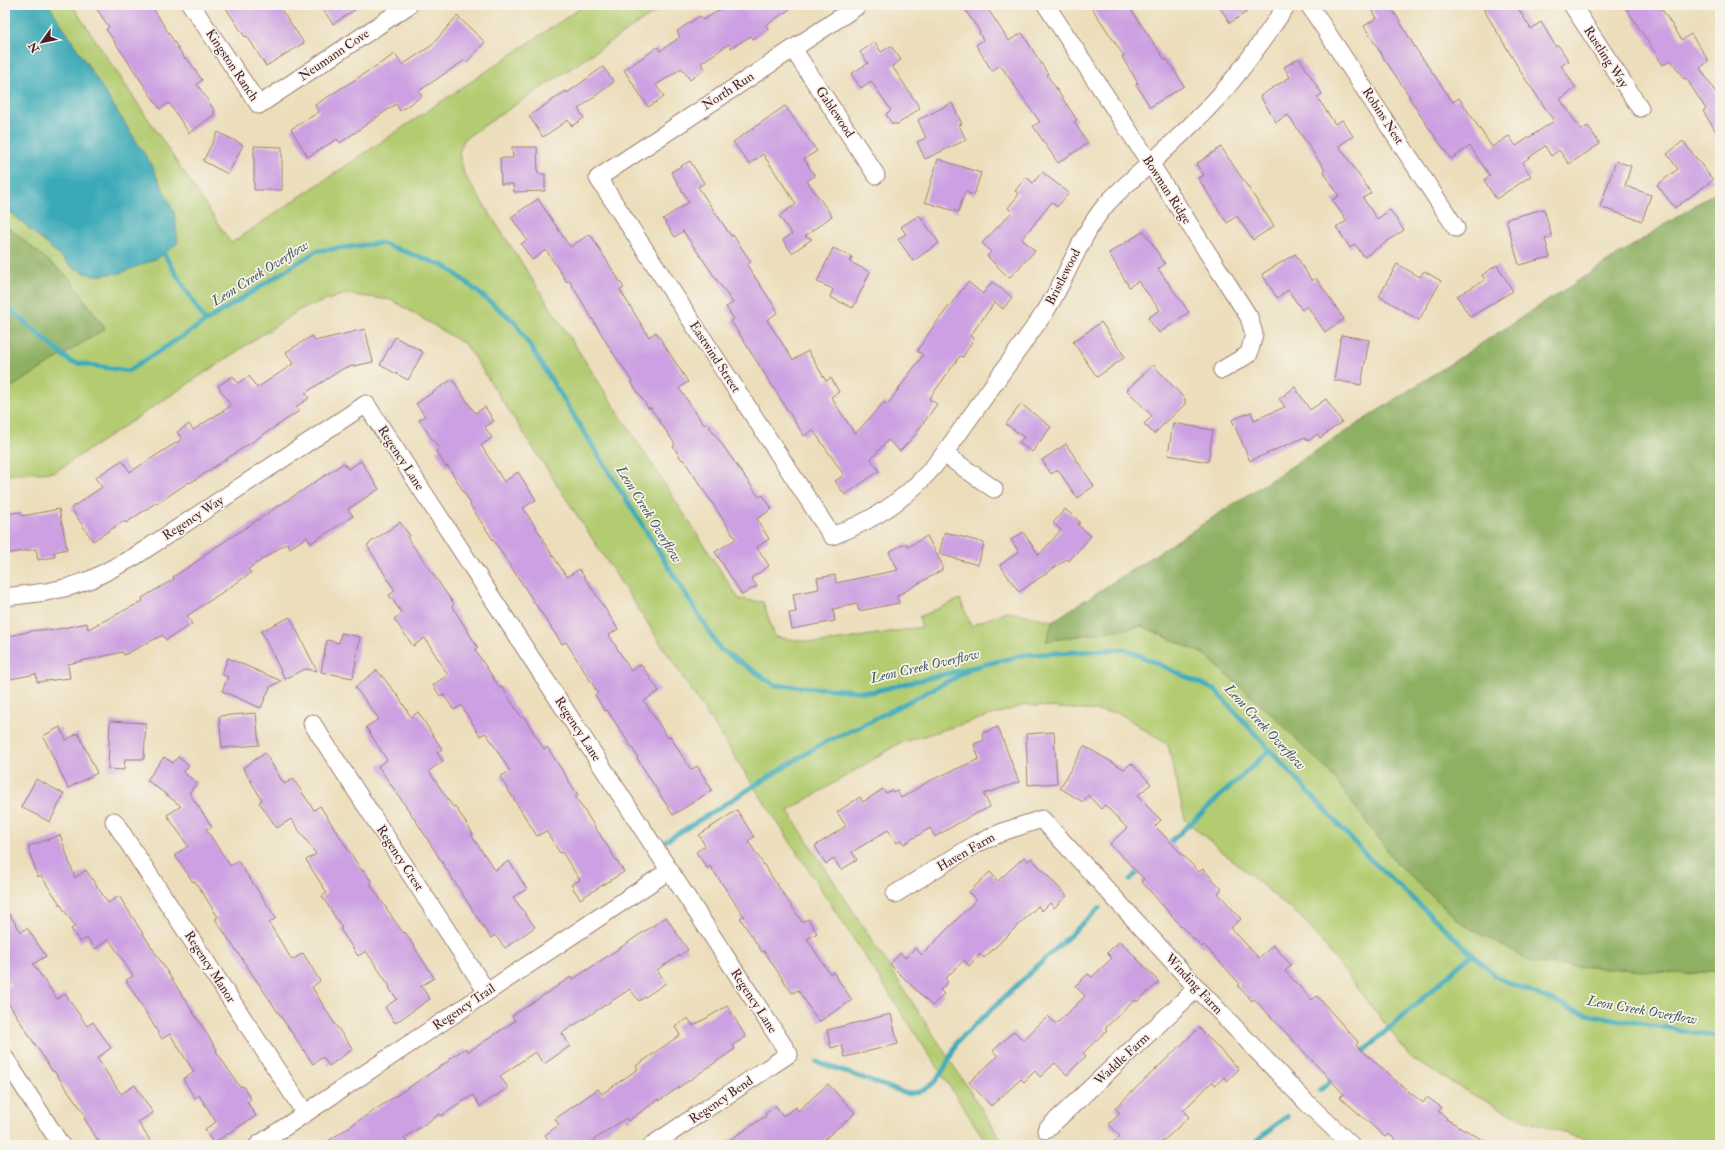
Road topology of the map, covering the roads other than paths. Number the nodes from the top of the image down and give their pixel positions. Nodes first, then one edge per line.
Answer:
1 (191, 5) edge
2 (409, 5) edge
3 (859, 5) edge
4 (1046, 5) edge
5 (1287, 5) edge
6 (1309, 5) edge
7 (1572, 5) edge
8 (793, 49) junction
9 (259, 105) joint
10 (1640, 108) dead end
11 (1150, 163) junction
12 (876, 174) dead end
13 (598, 178) joint
14 (1456, 228) dead end
15 (1222, 370) dead end
16 (366, 404) joint
17 (944, 454) junction
18 (994, 489) dead end
19 (832, 536) joint
20 (5, 597) edge
21 (312, 724) dead end
22 (1042, 820) joint
23 (114, 821) dead end
24 (670, 870) junction
25 (895, 894) dead end
26 (1198, 988) junction
27 (487, 992) junction
28 (789, 1054) joint
29 (5, 1058) edge
30 (305, 1113) junction
31 (1046, 1130) dead end
32 (61, 1145) edge
33 (258, 1145) edge
34 (652, 1145) edge
35 (1351, 1145) edge

1 - 9 street, Kingston Ranch
2 - 9 street, Neumann Cove
3 - 8 street, North Run
4 - 11 street, Bowman Ridge
5 - 11 street, Bristlewood
6 - 14 street, Robins Nest
7 - 10 street, Rustling Way
8 - 12 street, Gablewood
8 - 13 street, North Run
11 - 15 street, Bowman Ridge
11 - 17 street, Bristlewood
13 - 19 street, Eastwind Street
16 - 20 street, Regency Way
16 - 24 street, Regency Lane
17 - 18 street
17 - 19 street, Bristlewood
21 - 27 street, Regency Crest
22 - 25 street, Haven Farm
22 - 26 street, Winding Farm
23 - 30 street, Regency Manor
24 - 27 street, Regency Trail
24 - 28 street, Regency Lane
26 - 31 street, Waddle Farm
26 - 35 street, Winding Farm
27 - 30 street, Regency Trail
28 - 34 street, Regency Bend
29 - 32 street
30 - 33 street, Regency Trail

